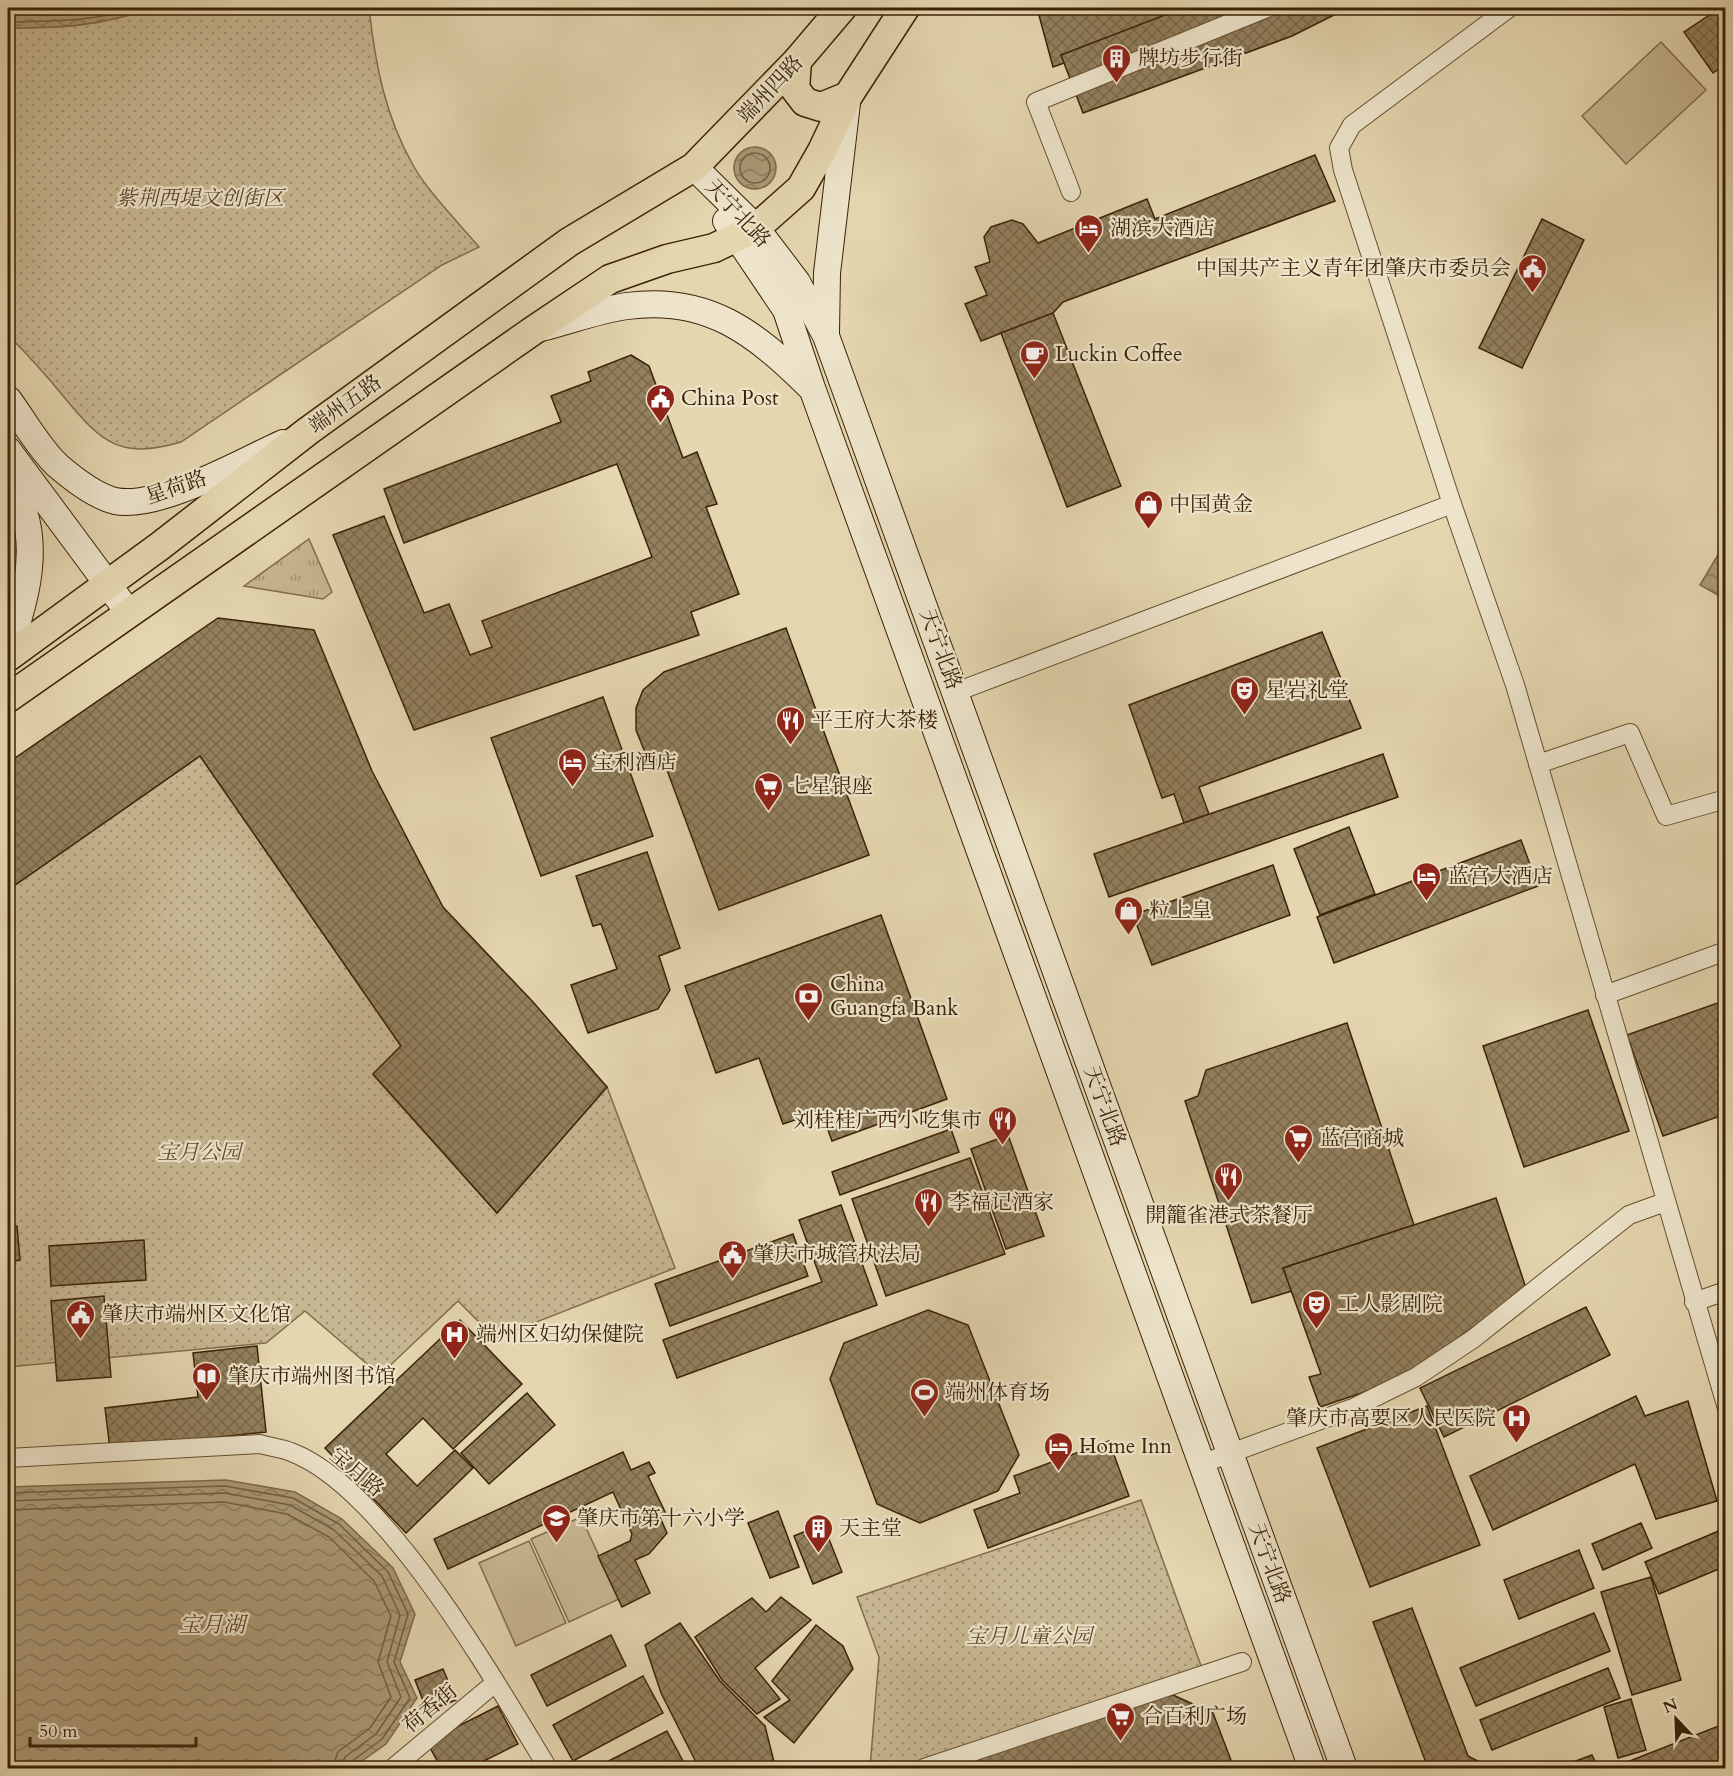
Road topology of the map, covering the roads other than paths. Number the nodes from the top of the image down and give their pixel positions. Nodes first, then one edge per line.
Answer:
1 (842, 8) edge
2 (905, 8) edge
3 (1267, 8) edge
4 (1509, 8) edge
5 (797, 61) junction
6 (848, 96) junction
7 (694, 167) junction
8 (1071, 192) dead end
9 (746, 233) junction
10 (534, 330) junction
11 (826, 336) junction
12 (812, 388) junction
13 (8, 399) edge
14 (308, 432) junction
15 (8, 450) edge
16 (8, 483) edge
17 (1452, 504) junction
18 (107, 584) junction
19 (129, 613) junction
20 (8, 655) edge
21 (956, 692) junction
22 (8, 698) edge
23 (1538, 764) junction
24 (1725, 798) edge
25 (1725, 951) edge
26 (1605, 995) junction
27 (1665, 1202) junction
28 (1725, 1291) edge
29 (1694, 1302) junction
30 (1725, 1405) edge
31 (1230, 1452) junction
32 (8, 1458) edge
33 (1201, 1464) junction
34 (1242, 1662) dead end
35 (495, 1683) junction
36 (393, 1768) edge
37 (548, 1768) edge
38 (924, 1768) edge
39 (1312, 1768) edge
40 (1344, 1768) edge

1 - 5 main road, 端州四路
2 - 6 main road
3 - 8 street
4 - 17 street
5 - 6 main road
5 - 7 main road, 端州四路
6 - 9 main road
6 - 11 main road
7 - 9 main road, 天宁北路
7 - 14 main road, 端州五路
9 - 10 main road
9 - 11 main road, 天宁北路
9 - 12 main road, 天宁北路
10 - 12 main road
10 - 19 main road
11 - 21 main road, 天宁北路
12 - 33 main road, 天宁北路
13 - 14 main road, 星荷路
14 - 18 main road, 端州五路
15 - 18 main road
16 - 20 main road
17 - 21 street
17 - 23 street
18 - 19 main road
18 - 20 main road, 端州五路
19 - 22 main road
21 - 31 main road, 天宁北路
23 - 24 street
23 - 26 street
25 - 26 street
26 - 27 street
27 - 29 street
27 - 31 street
28 - 29 street
29 - 30 street
31 - 33 street
31 - 40 main road, 天宁北路
32 - 35 street, 宝月路
33 - 39 main road, 天宁北路
34 - 38 street
35 - 36 street, 荷香街
35 - 37 street, 宝月路

